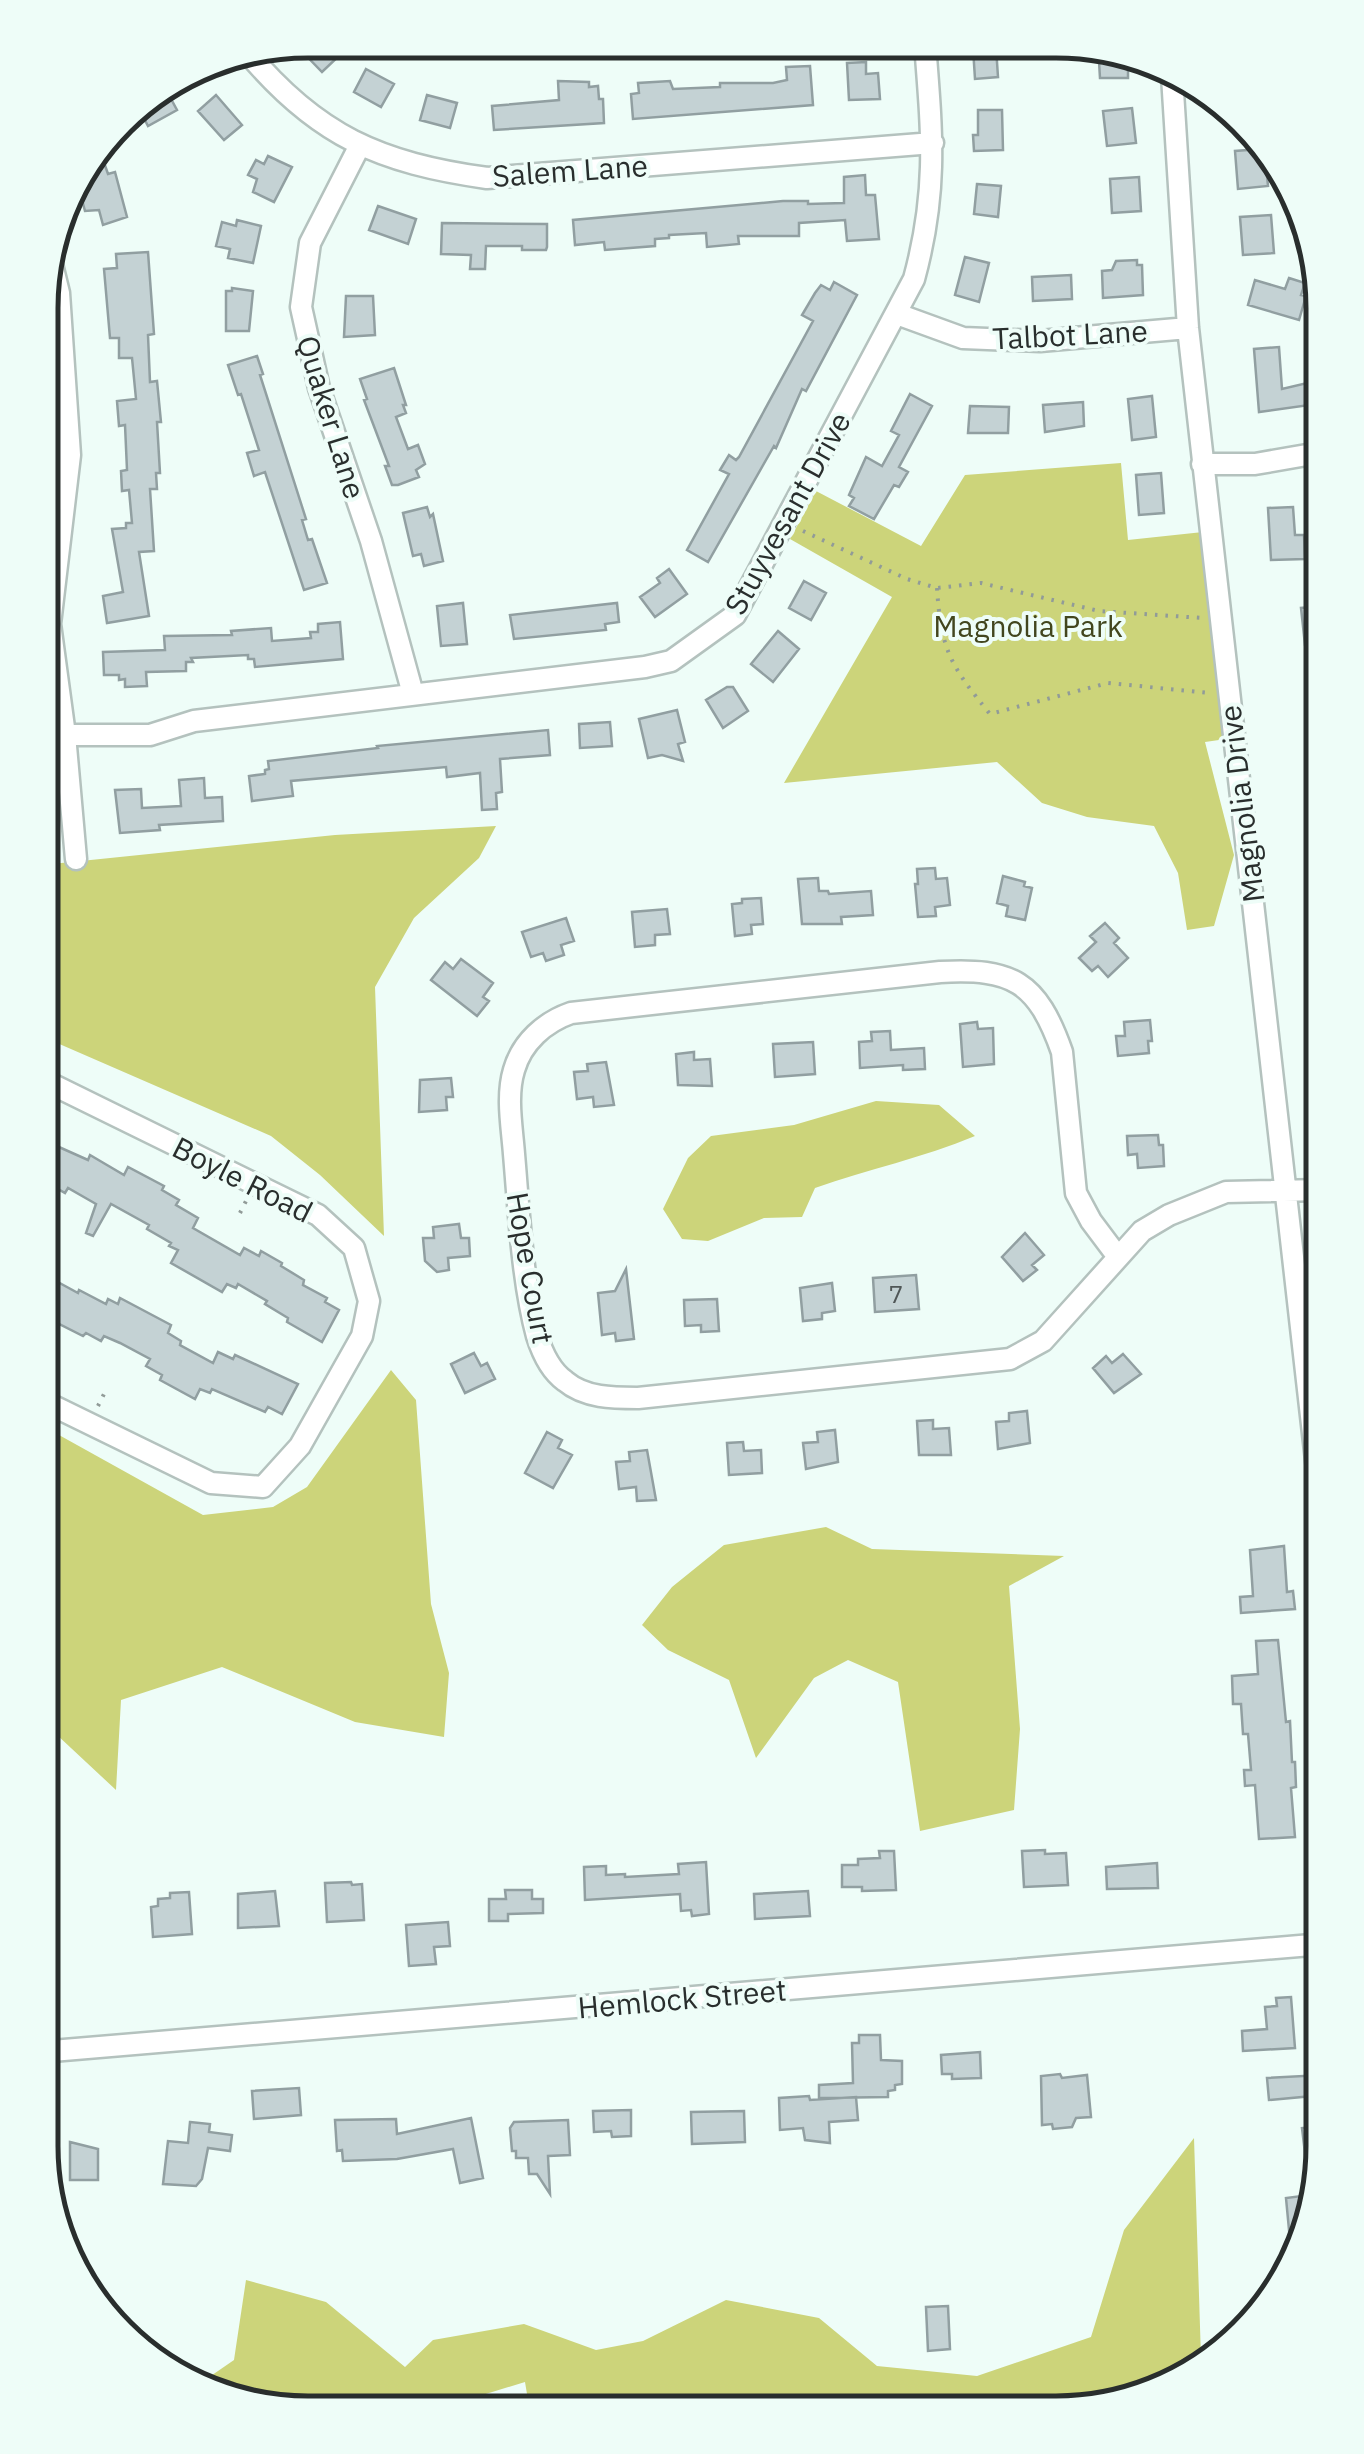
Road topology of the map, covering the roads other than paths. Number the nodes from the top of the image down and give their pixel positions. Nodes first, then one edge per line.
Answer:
1 (927, 58) edge
2 (256, 63) edge
3 (1173, 86) edge
4 (933, 143) junction
5 (360, 145) junction
6 (897, 314) junction
7 (1188, 328) junction
8 (58, 380) edge
9 (1306, 455) edge
10 (1202, 464) junction
11 (58, 556) edge
12 (58, 683) edge
13 (413, 694) junction
14 (65, 735) junction
15 (76, 859) dead end
16 (58, 1087) edge
17 (1306, 1191) edge
18 (1286, 1192) junction
19 (1118, 1257) junction
20 (1306, 1370) edge
21 (58, 1408) edge
22 (1306, 1946) edge
23 (58, 2050) edge

1 - 4 street, Stuyvesant Drive
2 - 5 street, Salem Lane
3 - 7 street, Magnolia Drive
4 - 5 street, Salem Lane
4 - 6 street, Stuyvesant Drive
5 - 13 street, Quaker Lane
6 - 7 street, Talbot Lane
6 - 13 street, Stuyvesant Drive
7 - 10 street, Magnolia Drive
8 - 11 street
9 - 10 street
10 - 18 street, Magnolia Drive
12 - 14 street
13 - 14 street, Stuyvesant Drive
14 - 15 street
16 - 21 street, Boyle Road
17 - 18 street, Hope Court
18 - 19 street, Hope Court
18 - 20 street, Magnolia Drive
19 - 19 street, Hope Court
22 - 23 street, Hemlock Street

